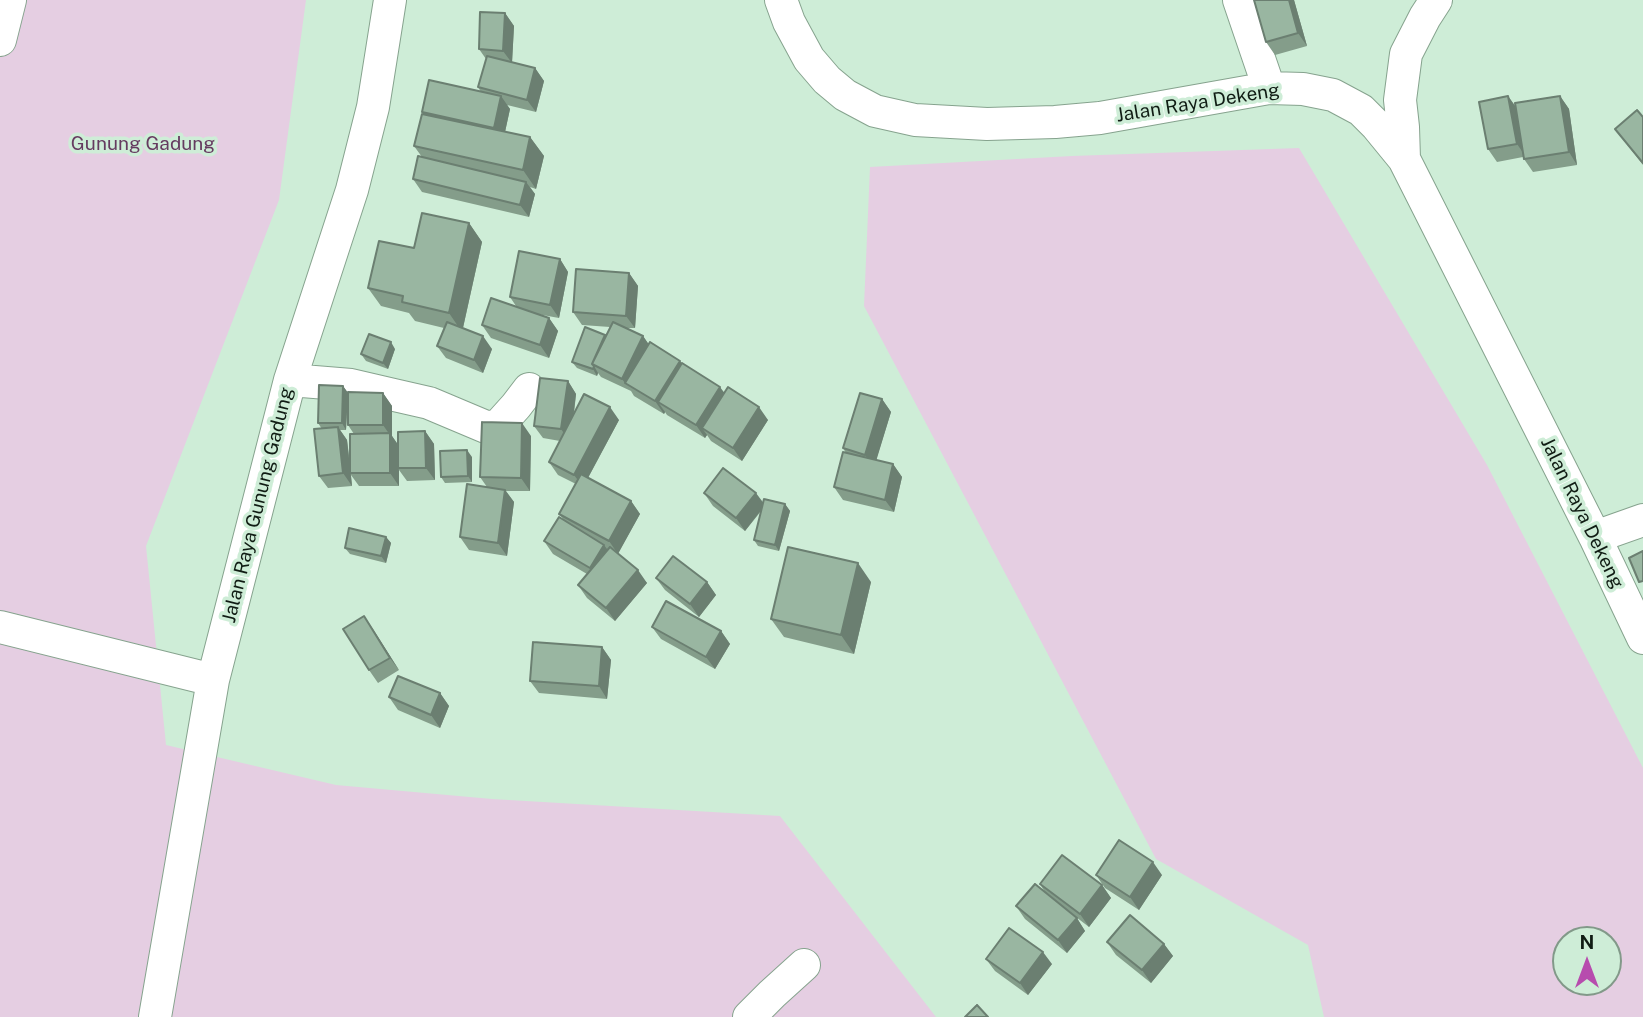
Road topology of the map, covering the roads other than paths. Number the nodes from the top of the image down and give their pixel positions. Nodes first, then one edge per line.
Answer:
1 (10, 0) edge
2 (390, 0) edge
3 (782, 0) edge
4 (1239, 0) edge
5 (1436, 0) edge
6 (0, 40) edge
7 (1269, 88) junction
8 (1404, 159) junction
9 (290, 380) junction
10 (529, 389) dead end
11 (1643, 520) edge
12 (1595, 537) junction
13 (0, 627) edge
14 (1643, 638) edge
15 (213, 680) junction
16 (804, 965) dead end
17 (155, 1017) edge
18 (749, 1017) edge

1 - 6 street
2 - 9 street, Jalan Raya Gunung Gadung
3 - 7 street, Jalan Raya Dekeng
4 - 7 street
5 - 8 street
7 - 8 street, Jalan Raya Dekeng
8 - 12 street, Jalan Raya Dekeng
9 - 10 street
9 - 15 street, Jalan Raya Gunung Gadung
11 - 12 street
12 - 14 street, Jalan Raya Dekeng
13 - 15 street
15 - 17 street, Jalan Raya Gunung Gadung
16 - 18 street

